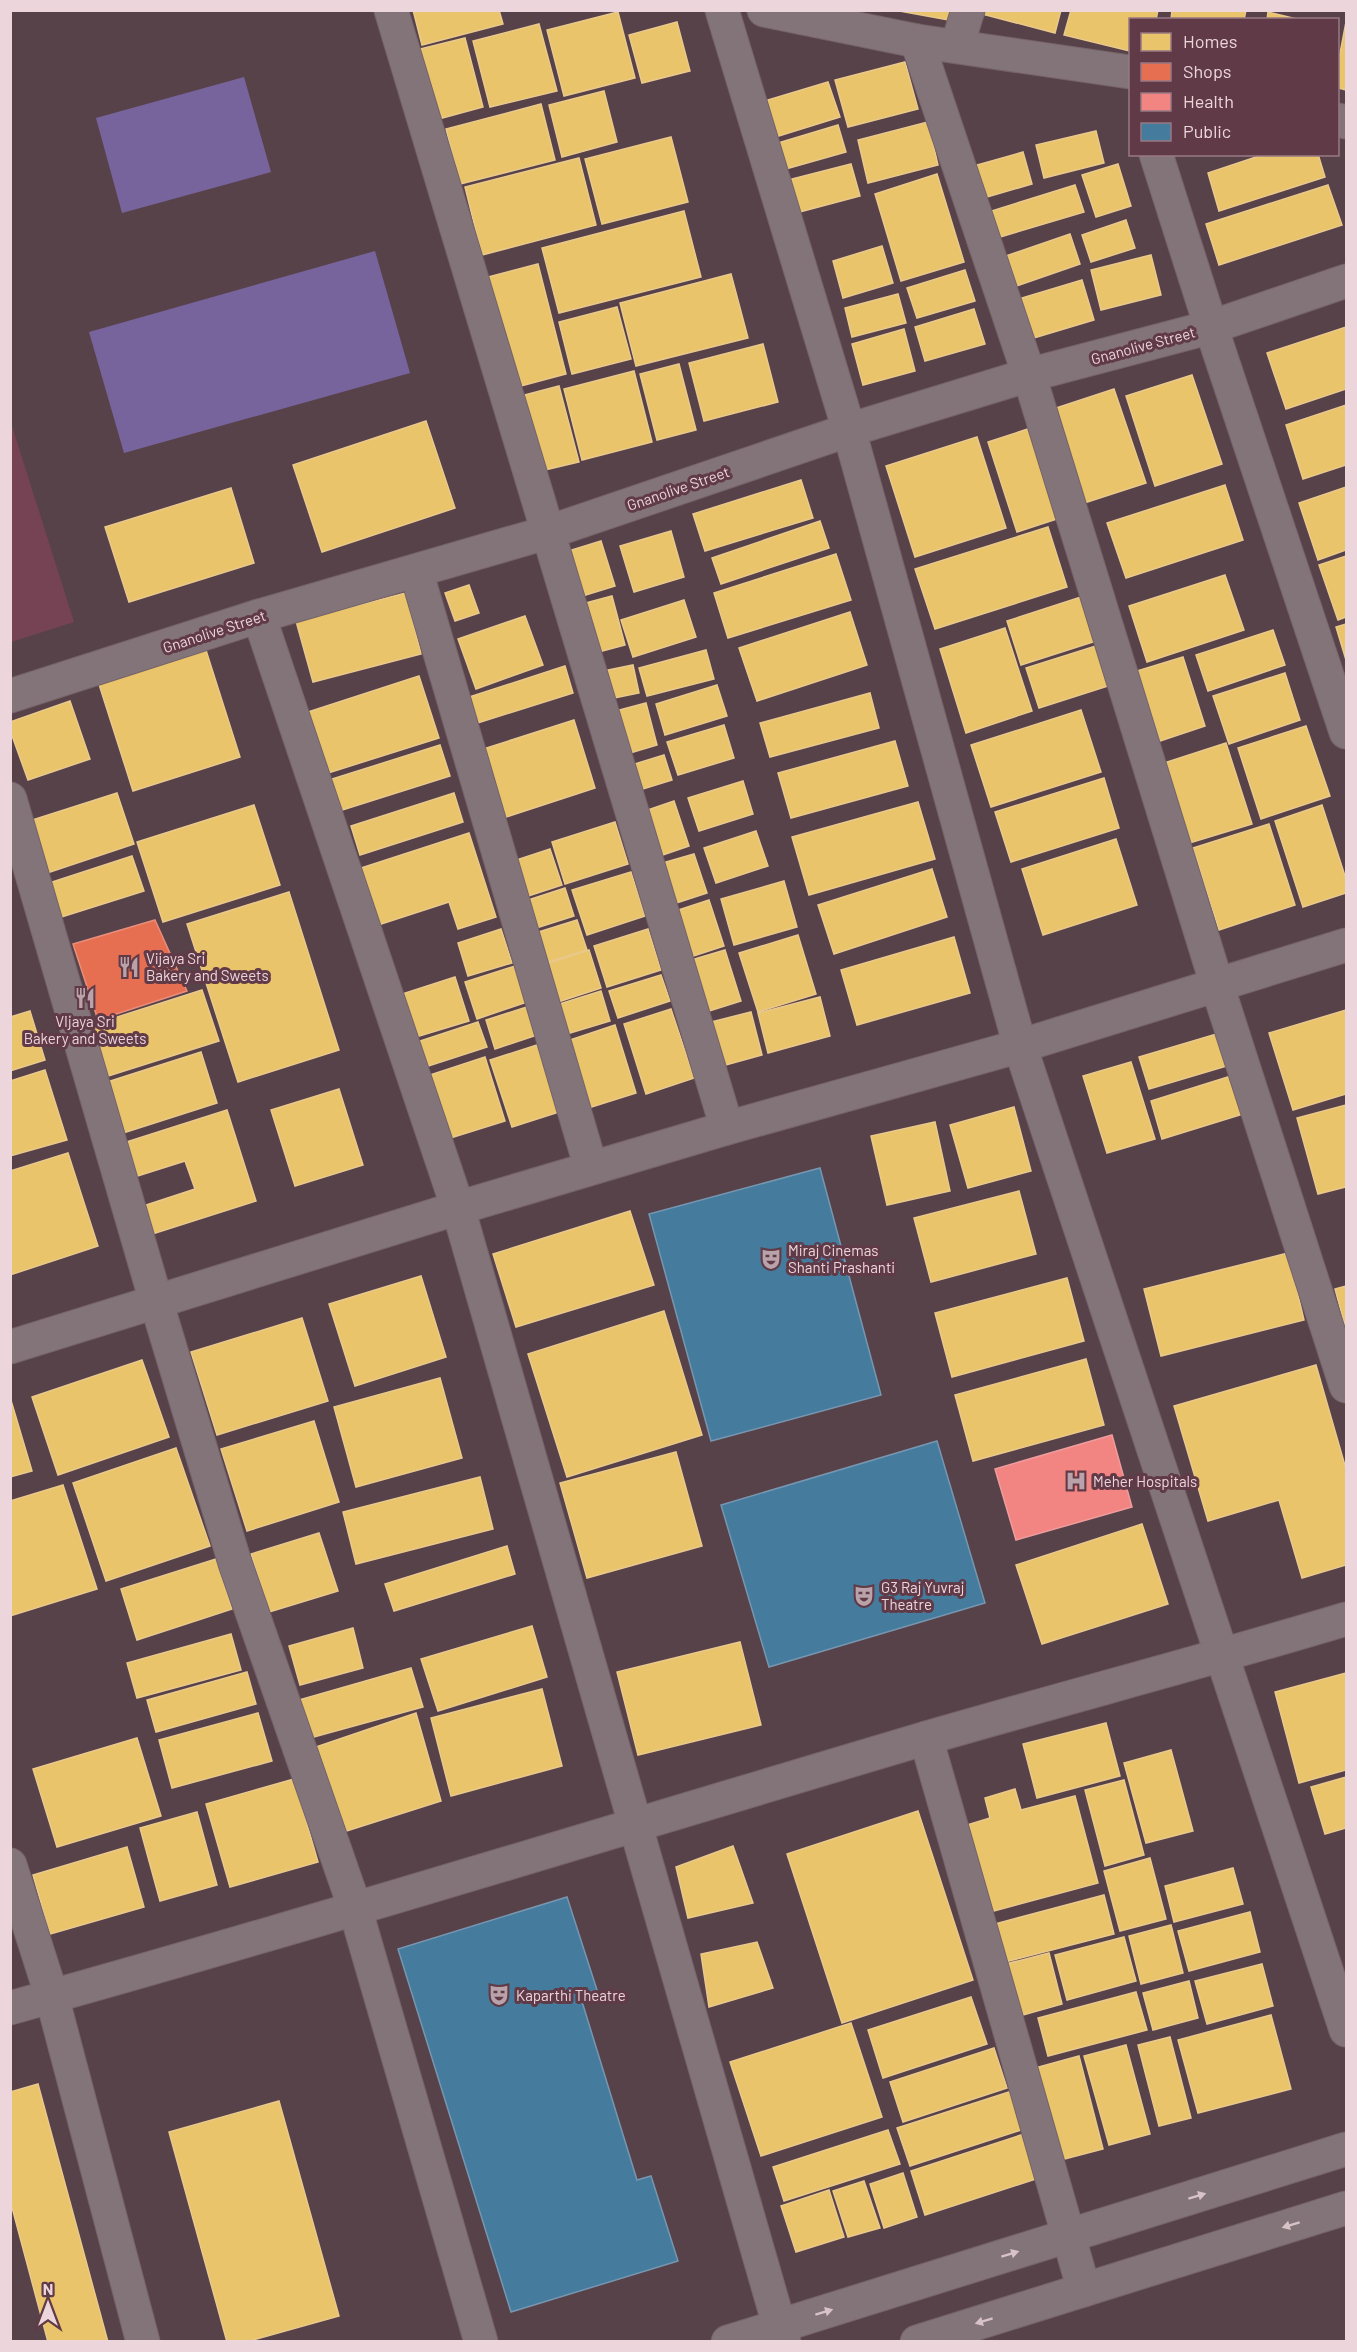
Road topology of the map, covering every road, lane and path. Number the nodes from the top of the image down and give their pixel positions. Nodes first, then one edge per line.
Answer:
1 (391, 10) edge
2 (722, 10) edge
3 (764, 10) edge
4 (968, 10) edge
5 (917, 41) junction
6 (957, 46) junction
7 (1129, 73) edge
8 (1157, 156) edge
9 (1347, 281) edge
10 (1211, 327) junction
11 (1029, 375) junction
12 (849, 430) junction
13 (549, 532) junction
14 (416, 571) junction
15 (259, 616) junction
16 (10, 696) edge
17 (1347, 732) edge
18 (10, 799) edge
19 (1347, 945) edge
20 (1217, 985) junction
21 (1020, 1046) junction
22 (727, 1128) junction
23 (591, 1168) junction
24 (458, 1208) junction
25 (156, 1301) junction
26 (10, 1347) edge
27 (1347, 1386) edge
28 (1347, 1619) edge
29 (1223, 1656) junction
30 (926, 1738) junction
31 (635, 1826) junction
32 (10, 1865) edge
33 (355, 1908) junction
34 (52, 1997) junction
35 (10, 2008) edge
36 (1347, 2030) edge
37 (1347, 2149) edge
38 (1347, 2208) edge
39 (1067, 2236) junction
40 (1084, 2290) junction
41 (782, 2334) edge
42 (143, 2342) edge
43 (481, 2342) edge
44 (728, 2342) edge
45 (917, 2342) edge

1 - 13 street
2 - 12 street
3 - 5 street
4 - 6 street
5 - 6 street
5 - 11 street
6 - 7 street
8 - 10 street
9 - 10 street, Gnanolive Street
10 - 11 street, Gnanolive Street
10 - 17 street
11 - 12 street, Gnanolive Street
11 - 20 street
12 - 13 street, Gnanolive Street
12 - 21 street
13 - 14 street, Gnanolive Street
13 - 22 street
14 - 15 street, Gnanolive Street
14 - 23 street
15 - 16 street, Gnanolive Street
15 - 24 street
18 - 25 street
19 - 20 street
20 - 21 street
20 - 27 street
21 - 22 street
21 - 29 street
22 - 23 street
23 - 24 street
24 - 25 street
24 - 31 street
25 - 26 street
25 - 33 street
28 - 29 street
29 - 30 street
29 - 36 street
30 - 31 street
30 - 39 street
31 - 33 street
31 - 41 street
32 - 34 street
33 - 34 street
33 - 43 street
34 - 35 street
34 - 42 street
39 -> 37 street
38 -> 40 street
39 - 40 street
41 -> 39 street
40 -> 45 street
41 - 44 street

